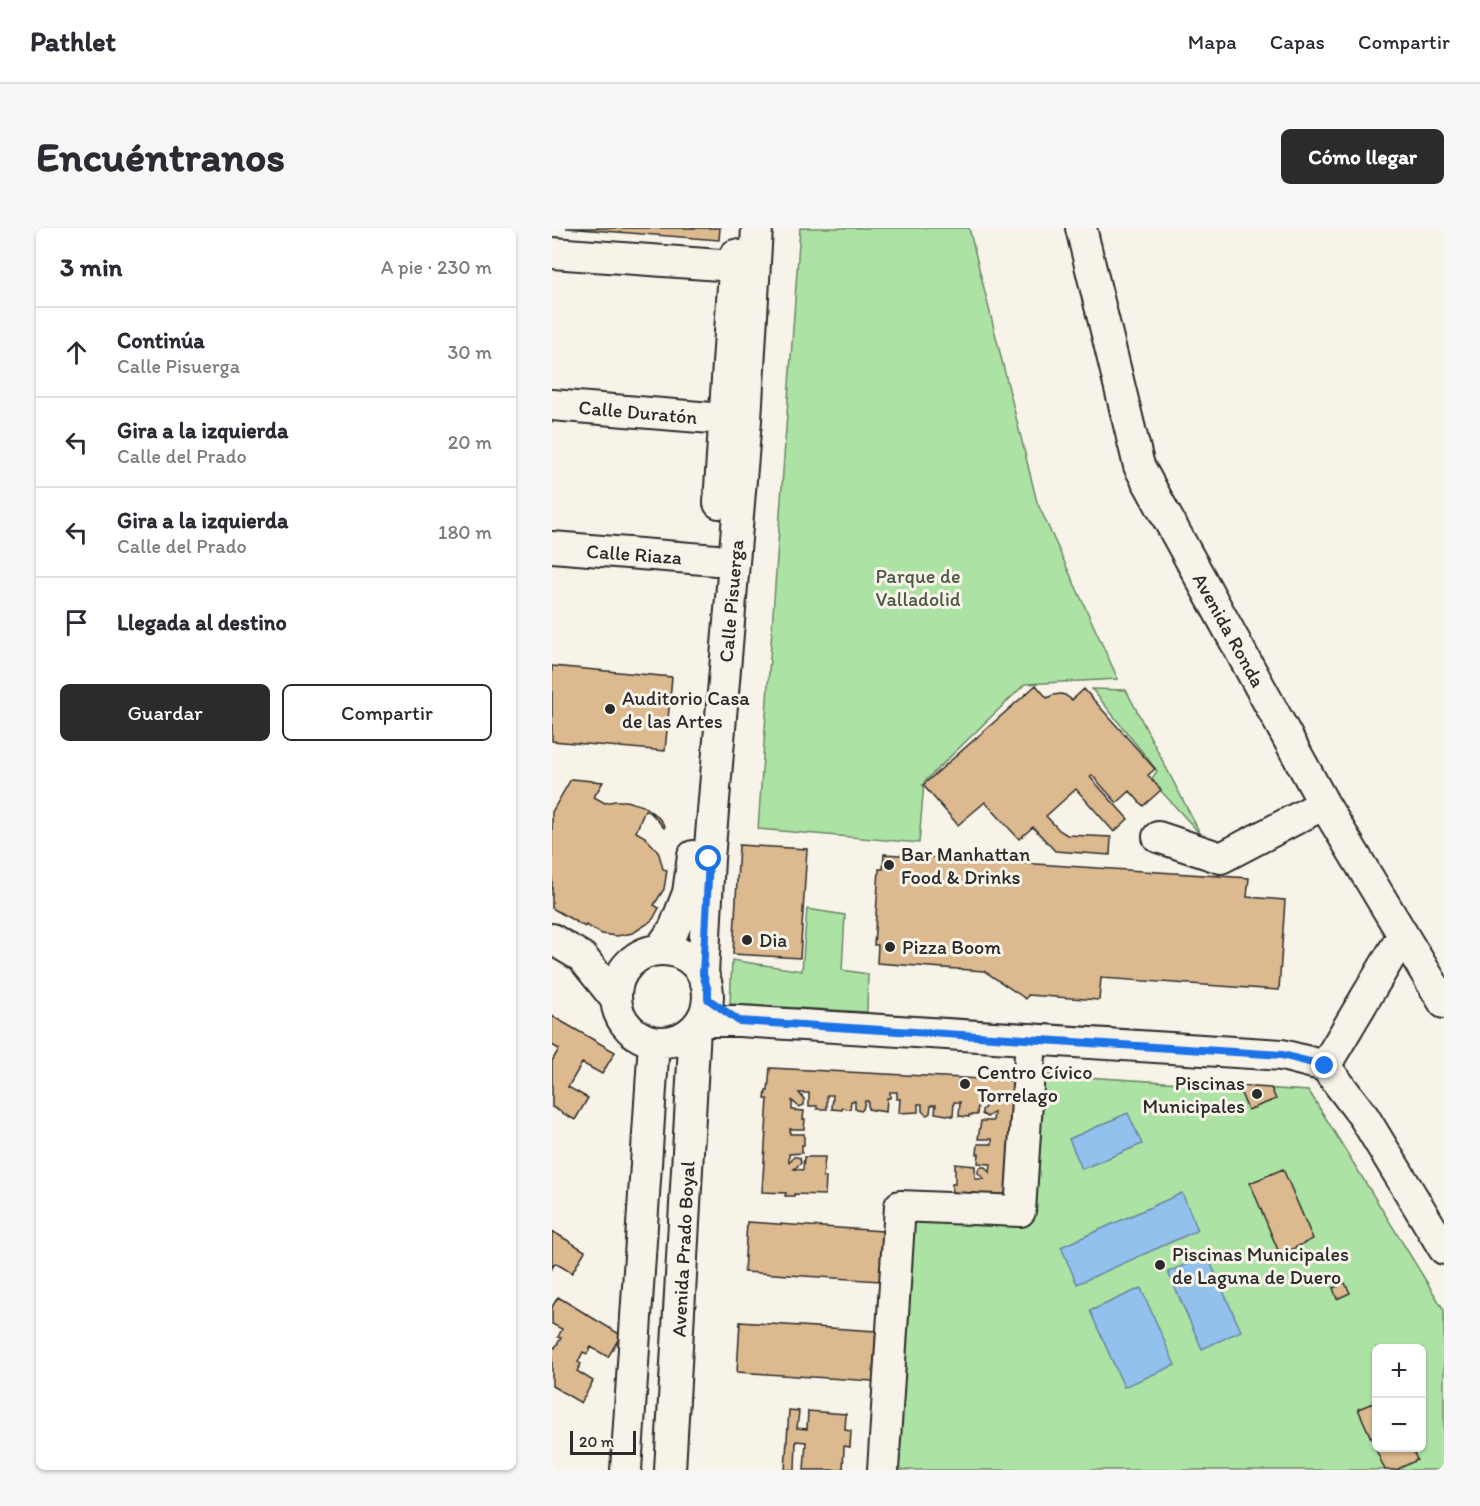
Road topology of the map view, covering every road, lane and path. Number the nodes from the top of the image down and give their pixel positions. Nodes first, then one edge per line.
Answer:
1 (737, 228) edge
2 (757, 228) edge
3 (1081, 228) edge
4 (552, 253) edge
5 (734, 266) junction
6 (552, 405) edge
7 (724, 419) junction
8 (552, 548) edge
9 (716, 560) junction
10 (1324, 804) junction
11 (1158, 837) dead end
12 (1402, 933) junction
13 (552, 939) edge
14 (647, 954) junction
15 (582, 957) junction
16 (615, 998) junction
17 (1444, 1003) edge
18 (702, 1006) junction
19 (1031, 1039) junction
20 (654, 1042) junction
21 (1325, 1066) junction
22 (1444, 1250) edge
23 (626, 1470) edge
24 (670, 1470) edge
25 (883, 1470) edge

1 - 5 street, Calle Pisuerga
2 - 18 street, Calle Pisuerga
3 - 10 street, Avenida Ronda
4 - 5 street
5 - 7 street, Calle Pisuerga
6 - 7 street, Calle Duratón
7 - 9 street, Calle Pisuerga
8 - 9 street, Calle Riaza
9 - 14 street, Calle Pisuerga
10 - 11 street
10 - 12 street, Avenida Ronda
12 - 17 street, Avenida Ronda
12 - 21 street
13 - 15 street
14 - 15 street
14 - 16 street
14 - 18 street
15 - 16 street
16 - 20 street
18 - 19 street
18 - 20 street
18 - 24 street, Avenida Prado Boyal
19 - 21 street
19 - 25 street
20 - 23 street, Avenida Prado Boyal
21 - 22 street

